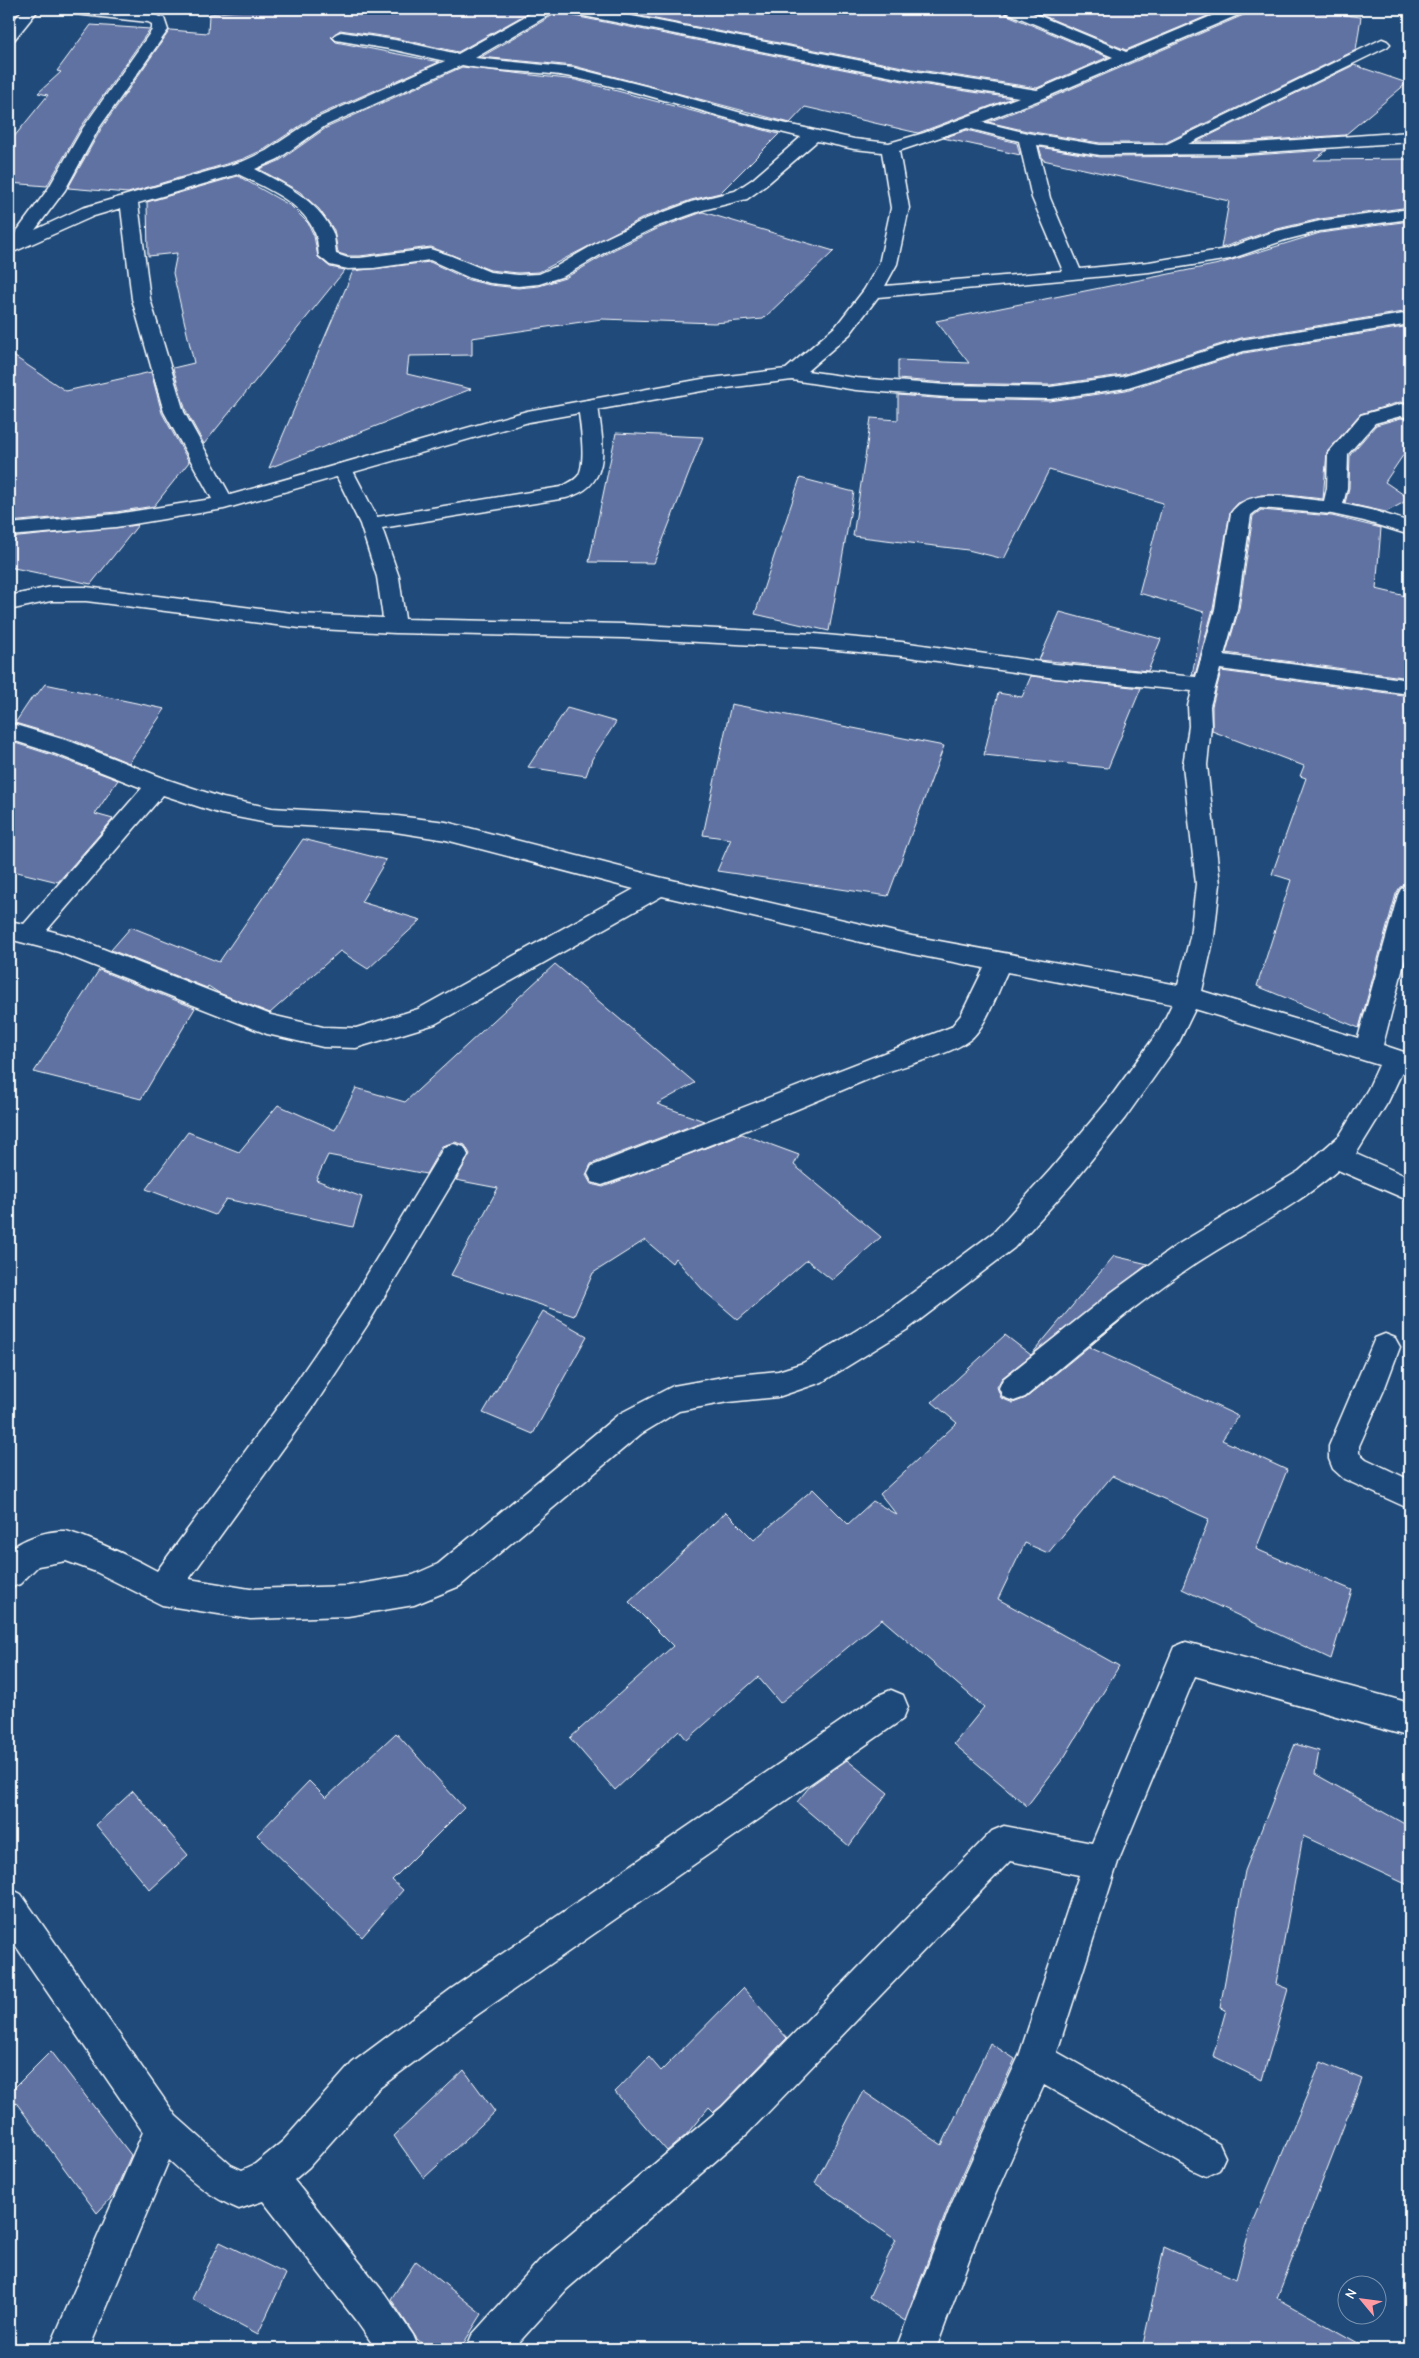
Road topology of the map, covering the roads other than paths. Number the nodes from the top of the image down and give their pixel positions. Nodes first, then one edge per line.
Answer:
1 (31, 9) edge
2 (74, 9) edge
3 (549, 9) edge
4 (574, 9) edge
5 (1011, 9) edge
6 (1238, 9) edge
7 (341, 36) dead end
8 (9, 37) edge
9 (1382, 44) dead end
10 (1125, 57) junction
11 (460, 60) junction
12 (1038, 95) junction
13 (964, 122) junction
14 (814, 135) junction
15 (1410, 137) edge
16 (1026, 138) junction
17 (890, 148) junction
18 (1168, 148) junction
19 (240, 168) junction
20 (129, 199) junction
21 (1410, 214) edge
22 (11, 248) edge
23 (1074, 275) junction
24 (872, 292) junction
25 (1410, 319) edge
26 (792, 374) junction
27 (588, 406) junction
28 (1410, 412) edge
29 (343, 469) junction
30 (224, 503) junction
31 (1332, 508) junction
32 (370, 524) junction
33 (1410, 529) edge
34 (9, 530) edge
35 (9, 603) edge
36 (395, 626) junction
37 (1208, 673) junction
38 (1410, 687) edge
39 (9, 731) edge
40 (158, 785) junction
41 (659, 886) junction
42 (1410, 895) edge
43 (19, 932) edge
44 (999, 962) junction
45 (1188, 997) junction
46 (1368, 1051) junction
47 (1403, 1061) edge
48 (454, 1155) dead end
49 (1335, 1157) junction
50 (602, 1174) dead end
51 (1410, 1190) edge
52 (1385, 1347) dead end
53 (1014, 1388) dead end
54 (1410, 1495) edge
55 (9, 1573) edge
56 (162, 1590) junction
57 (891, 1707) dead end
58 (1410, 1720) edge
59 (1101, 1862) junction
60 (9, 1906) edge
61 (1036, 2060) junction
62 (163, 2129) junction
63 (1206, 2157) dead end
64 (268, 2177) junction
65 (68, 2349) edge
66 (399, 2349) edge
67 (486, 2349) edge
68 (916, 2349) edge

1 - 8 street
2 - 22 street
3 - 11 street
4 - 12 street
5 - 10 street
6 - 10 street
7 - 11 street
9 - 18 street
10 - 12 street
11 - 14 street
11 - 19 street
12 - 13 street
13 - 16 street
13 - 17 street
14 - 17 street
14 - 19 street
15 - 18 street
16 - 18 street
16 - 23 street
17 - 24 street
19 - 20 street
20 - 22 street
20 - 30 street
21 - 23 street
23 - 24 street
24 - 26 street
25 - 26 street
26 - 27 street
27 - 29 street
27 - 32 street
28 - 31 street
29 - 30 street
29 - 32 street
30 - 34 street
31 - 33 street
31 - 37 street
32 - 36 street
35 - 36 street
36 - 37 street
37 - 38 street
37 - 45 street
39 - 40 street
40 - 41 street
40 - 43 street
41 - 43 street
41 - 44 street
42 - 46 street
44 - 45 street
44 - 50 street
45 - 46 street
45 - 56 street
46 - 47 street
47 - 49 street
48 - 56 street
49 - 51 street
49 - 53 street
52 - 54 street
55 - 56 street
57 - 64 street
58 - 59 street
59 - 61 street
59 - 67 street
60 - 62 street
61 - 63 street
61 - 68 street
62 - 64 street
62 - 65 street
64 - 66 street

